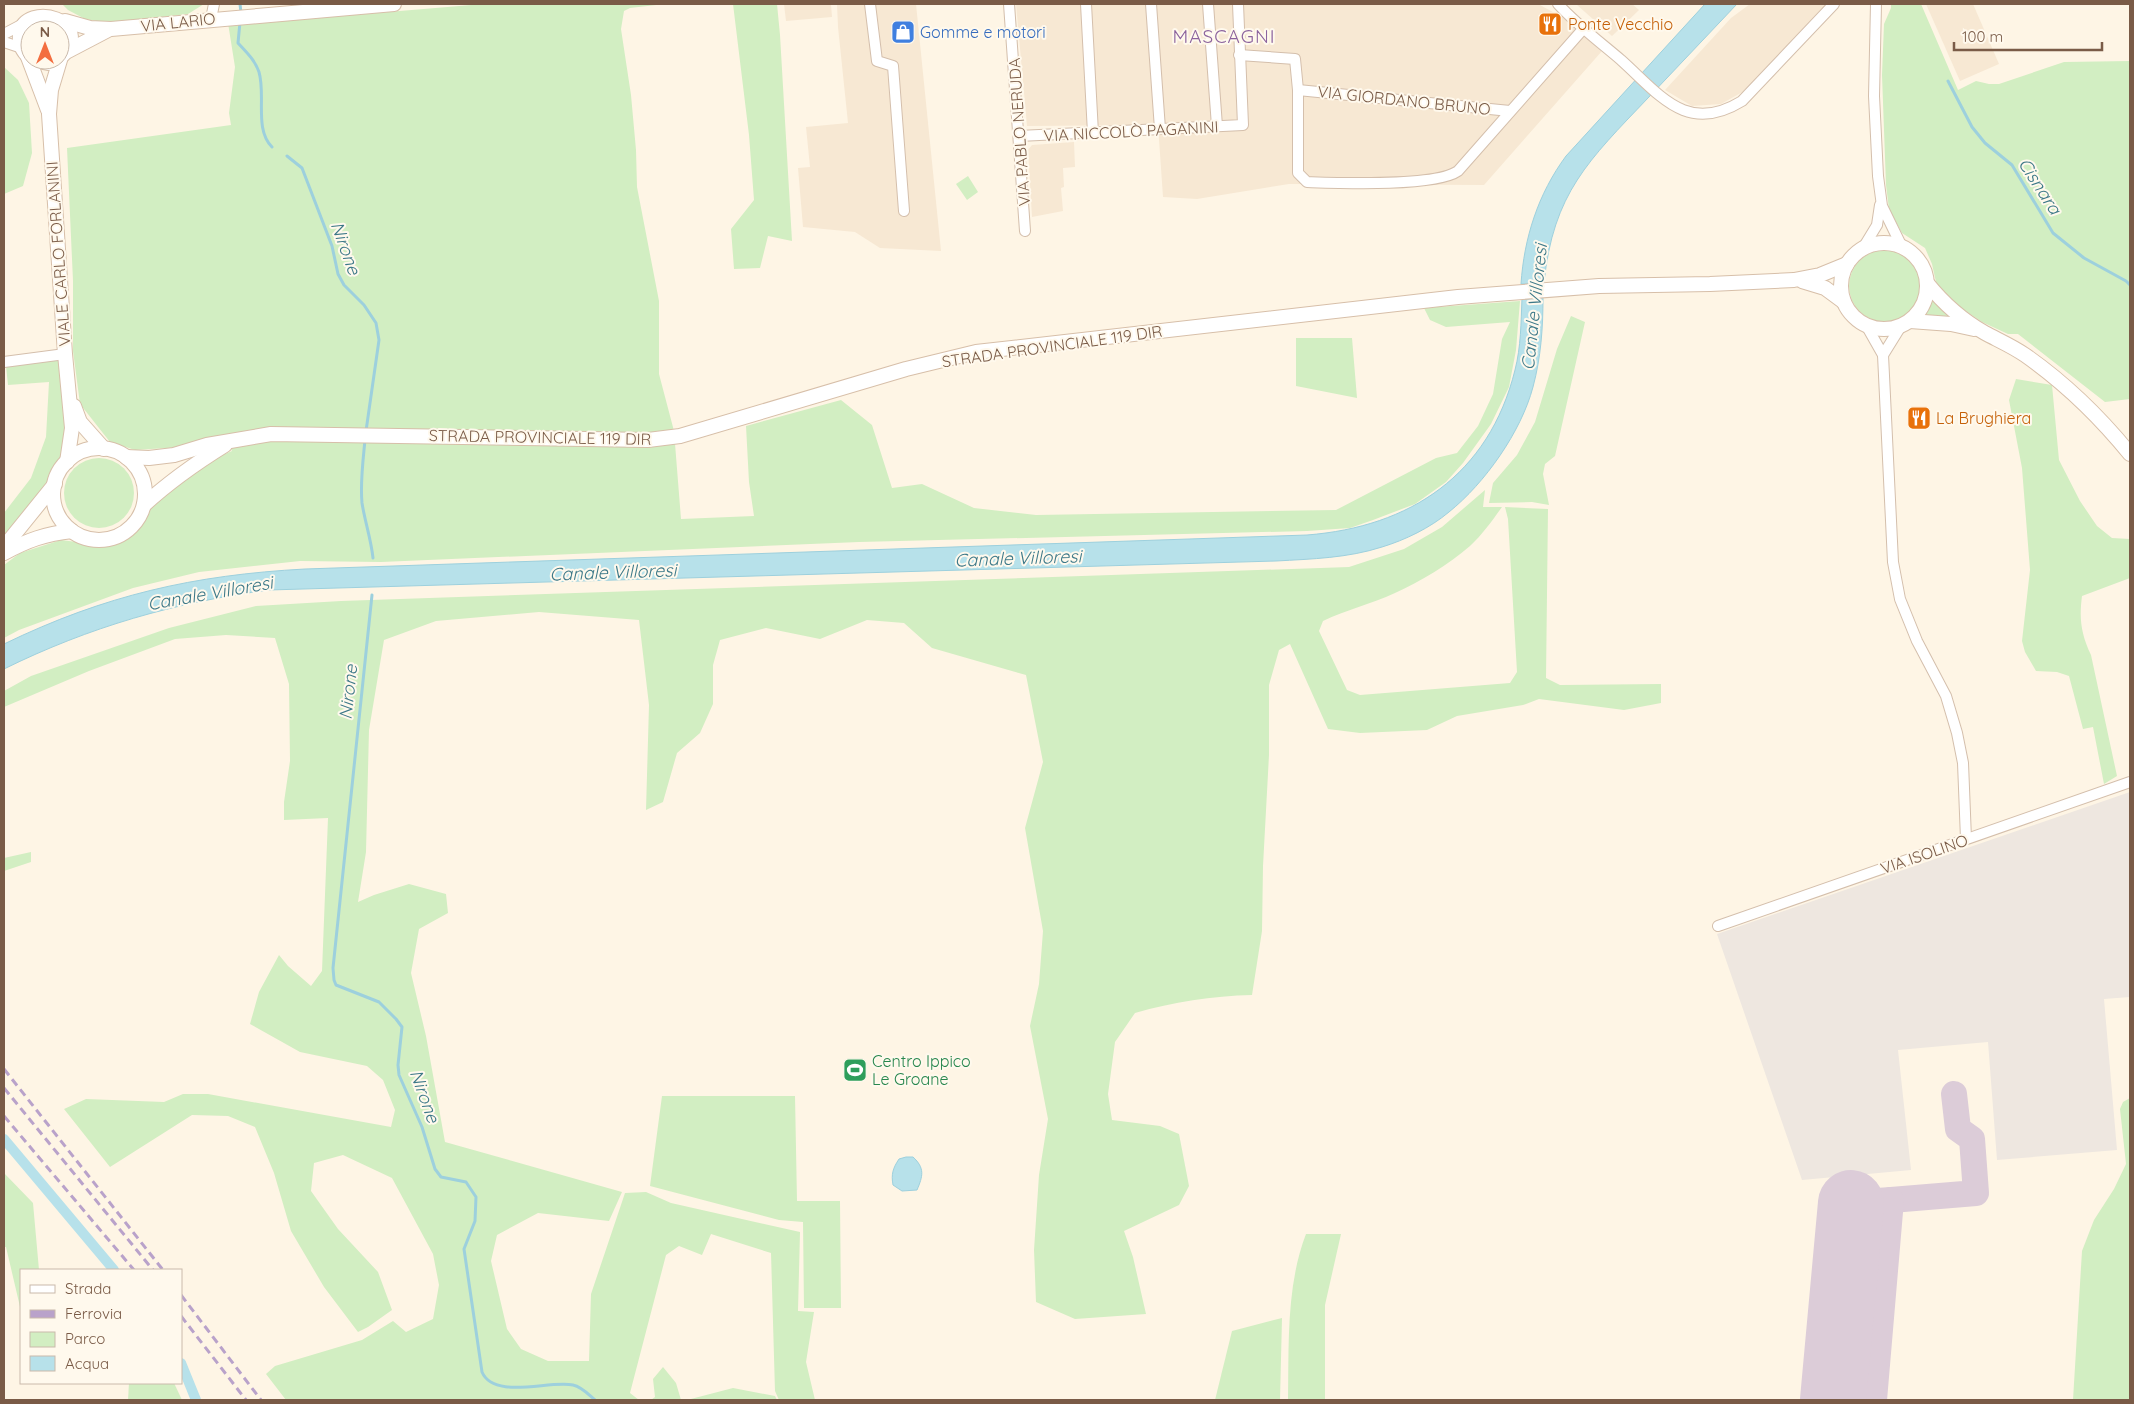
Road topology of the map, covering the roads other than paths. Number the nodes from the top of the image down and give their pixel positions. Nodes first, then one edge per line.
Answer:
1 (34, 4) edge
2 (51, 4) edge
3 (214, 4) edge
4 (394, 4) edge
5 (870, 4) edge
6 (1009, 4) edge
7 (1086, 4) edge
8 (1151, 4) edge
9 (1208, 4) edge
10 (1238, 4) edge
11 (1558, 4) edge
12 (1834, 4) edge
13 (1876, 4) edge
14 (62, 18) junction
15 (211, 19) junction
16 (26, 20) joint
17 (20, 24) edge
18 (1584, 28) junction
19 (111, 29) junction
20 (4, 34) edge
21 (4, 42) edge
22 (20, 51) edge
23 (70, 53) edge
24 (1239, 55) junction
25 (33, 70) edge
26 (57, 70) edge
27 (1298, 90) junction
28 (1510, 111) junction
29 (49, 114) junction
30 (1217, 126) junction
31 (1160, 129) junction
32 (1093, 133) junction
33 (1019, 136) junction
34 (1880, 196) junction
35 (904, 211) dead end
36 (1025, 230) dead end
37 (1902, 247) junction
38 (1863, 248) junction
39 (1847, 264) junction
40 (1794, 280) junction
41 (1927, 283) junction
42 (1844, 302) junction
43 (1906, 323) junction
44 (1866, 325) junction
45 (1982, 331) junction
46 (65, 354) junction
47 (1884, 355) junction
48 (4, 362) edge
49 (70, 394) junction
50 (230, 442) junction
51 (104, 449) junction
52 (2130, 454) edge
53 (126, 457) junction
54 (68, 462) junction
55 (55, 483) junction
56 (144, 505) junction
57 (72, 531) junction
58 (4, 547) edge
59 (4, 553) edge
60 (2130, 782) edge
61 (1966, 839) junction
62 (1718, 926) dead end

1 - 16 street
2 - 14 street
3 - 15 street
4 - 15 street, VIA LARIO
5 - 35 street
6 - 33 street, VIA PABLO NERUDA
7 - 32 street
8 - 31 street
9 - 30 street
10 - 24 street
11 - 18 street
12 - 18 street
13 - 34 street
14 - 16 street
14 - 19 street, VIA LARIO
15 - 19 street, VIA LARIO
17 - 20 street
18 - 28 street
19 - 23 street, VIA LARIO
21 - 22 street
24 - 27 street
24 - 30 street, VIA NICCOLÒ PAGANINI
25 - 29 street, VIALE CARLO FORLANINI
26 - 29 street, VIALE CARLO FORLANINI
27 - 28 street, VIA GIORDANO BRUNO
27 - 28 street
29 - 46 street, VIALE CARLO FORLANINI
30 - 31 street, VIA NICCOLÒ PAGANINI
31 - 32 street, VIA NICCOLÒ PAGANINI
32 - 33 street, VIA NICCOLÒ PAGANINI
33 - 36 street, VIA PABLO NERUDA
34 - 37 street
34 - 38 street
37 - 38 street
37 - 41 street
38 - 39 street
39 - 40 street, STRADA PROVINCIALE 119 DIR
39 - 42 street
40 - 42 street, STRADA PROVINCIALE 119 DIR
40 - 50 street, STRADA PROVINCIALE 119 DIR
41 - 43 street
41 - 45 street
42 - 44 street
43 - 44 street
43 - 45 street
43 - 47 street
44 - 47 street
45 - 52 street
46 - 48 street
46 - 49 street, VIALE CARLO FORLANINI
47 - 61 street
49 - 51 street, VIALE CARLO FORLANINI
49 - 54 street, VIALE CARLO FORLANINI
50 - 53 street, STRADA PROVINCIALE 119 DIR
50 - 56 street, STRADA PROVINCIALE 119 DIR
51 - 53 street
51 - 54 street
53 - 56 street
54 - 55 street
55 - 57 street
55 - 58 street
56 - 57 street
57 - 59 street
60 - 61 street, VIA ISOLINO
61 - 62 street, VIA ISOLINO

